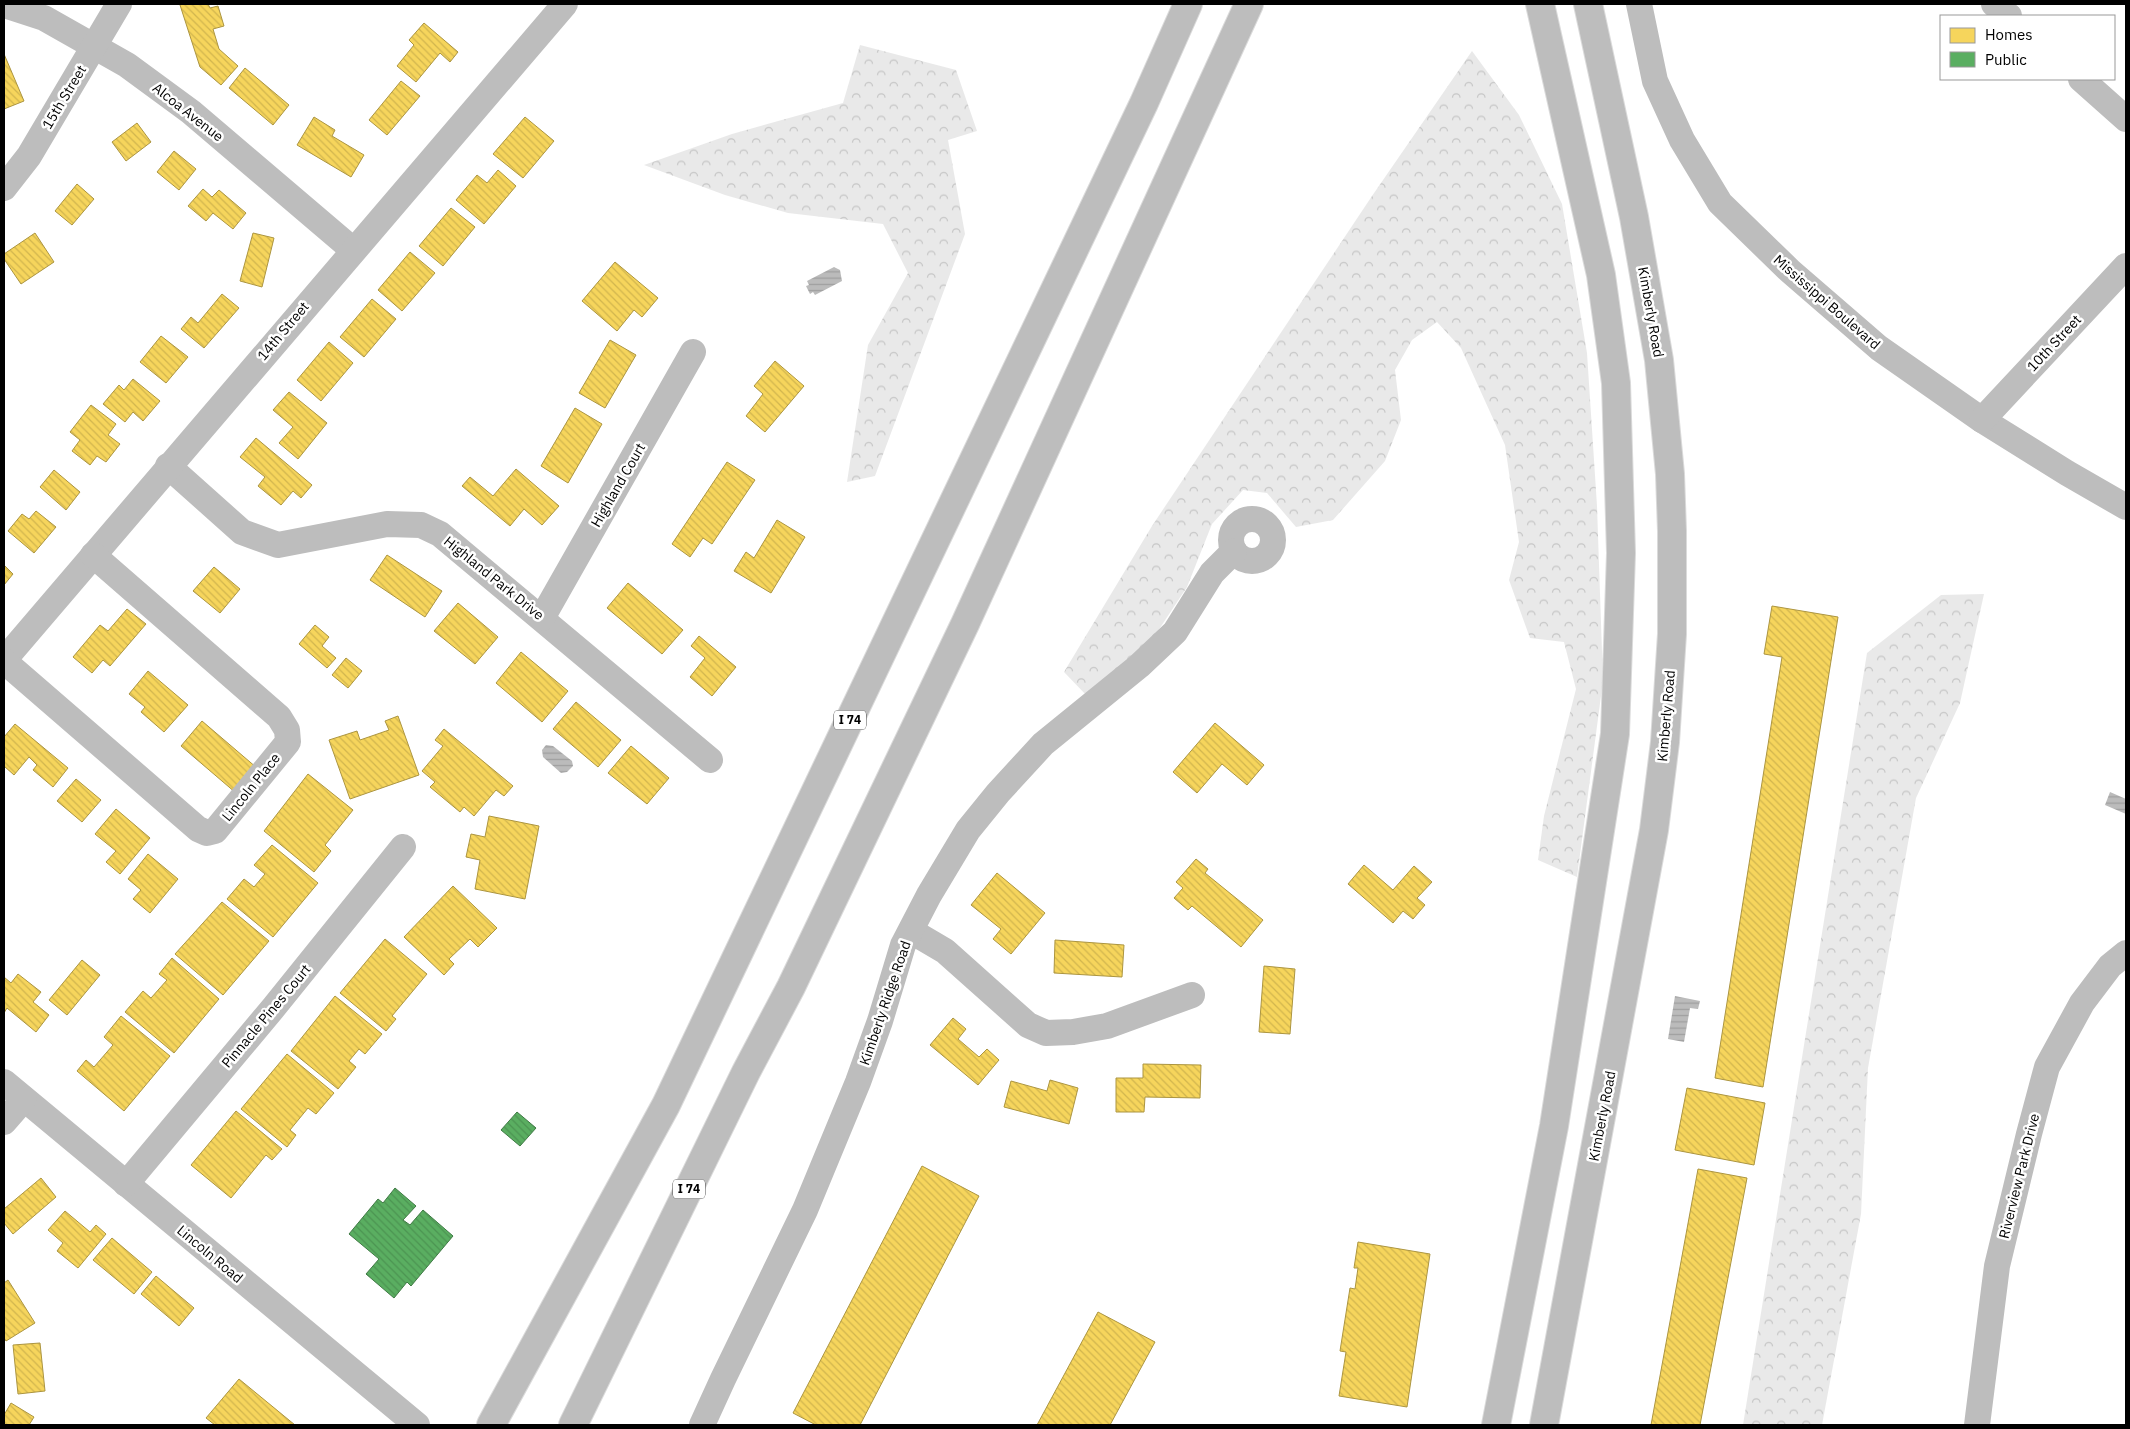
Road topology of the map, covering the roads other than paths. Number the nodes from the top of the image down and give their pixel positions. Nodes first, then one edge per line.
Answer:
1 (119, 4) edge
2 (565, 4) edge
3 (1188, 4) edge
4 (1249, 4) edge
5 (1540, 4) edge
6 (1588, 4) edge
7 (1639, 4) edge
8 (1994, 4) edge
9 (4, 6) edge
10 (2008, 15) edge
11 (95, 46) junction
12 (2082, 80) edge
13 (2126, 118) edge
14 (4, 188) edge
15 (353, 250) junction
16 (2126, 266) edge
17 (693, 352) dead end
18 (1982, 420) junction
19 (168, 466) junction
20 (2126, 506) edge
21 (1234, 551) dead end
22 (93, 555) junction
23 (542, 618) junction
24 (4, 660) edge
25 (710, 760) dead end
26 (403, 847) dead end
27 (911, 931) junction
28 (2126, 953) edge
29 (1192, 995) dead end
30 (4, 1082) edge
31 (24, 1100) junction
32 (4, 1122) edge
33 (126, 1184) junction
34 (410, 1420) edge
35 (491, 1425) edge
36 (572, 1425) edge
37 (702, 1425) edge
38 (1496, 1425) edge
39 (1544, 1425) edge
40 (1977, 1425) edge

1 - 11 street, 15th Street
2 - 15 street, 14th Street
3 - 35 main road, I 74
4 - 36 main road, I 74
5 - 38 main road
6 - 39 main road, Kimberly Road
7 - 18 street, Mississippi Boulevard
8 - 10 street
9 - 11 street, Alcoa Avenue
11 - 14 street, 15th Street
11 - 15 street, Alcoa Avenue
12 - 13 street
15 - 19 street, 14th Street
16 - 18 street, 10th Street
17 - 23 street, Highland Court
18 - 20 street, Mississippi Boulevard
19 - 22 street, 14th Street
19 - 23 street, Highland Park Drive
21 - 27 street, Kimberly Ridge Road
22 - 24 street, 14th Street
22 - 24 street, Lincoln Place
23 - 25 street, Highland Park Drive
26 - 33 street, Pinnacle Pines Court
27 - 29 street
27 - 37 street, Kimberly Ridge Road
28 - 40 street, Riverview Park Drive
30 - 31 street, Lincoln Road
31 - 32 street
31 - 33 street, Lincoln Road
33 - 34 street, Lincoln Road

